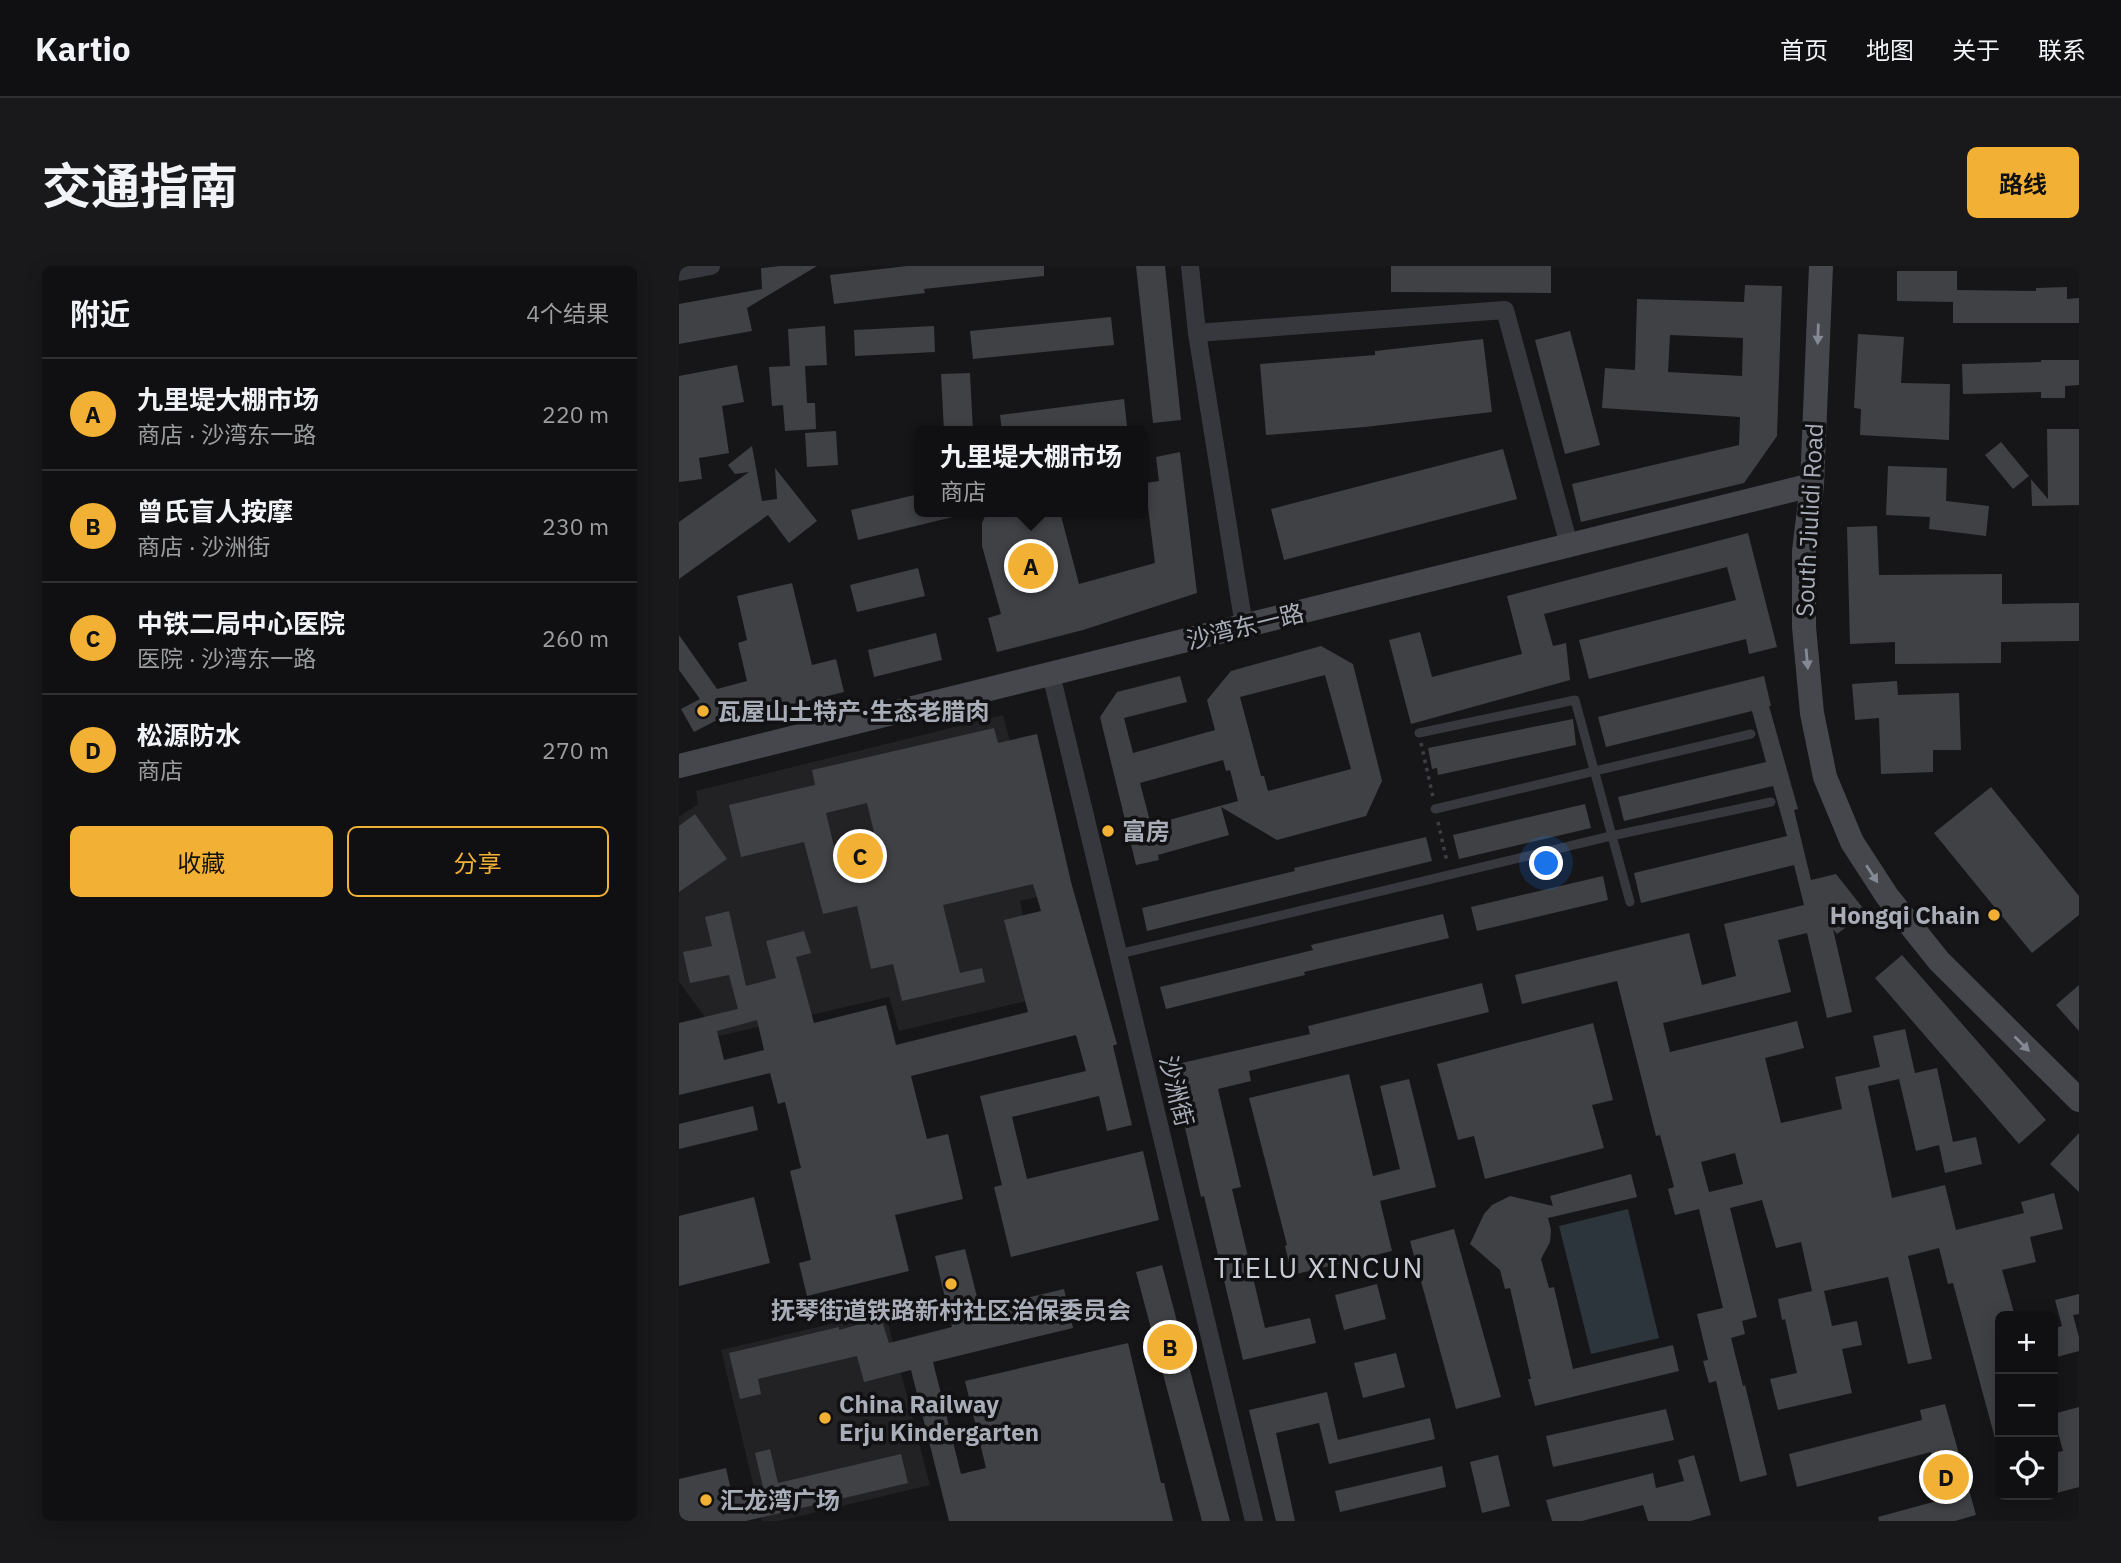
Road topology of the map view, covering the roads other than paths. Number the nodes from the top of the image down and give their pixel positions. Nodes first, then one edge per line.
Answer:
1 (711, 266) edge
2 (1190, 266) edge
3 (1821, 266) edge
4 (679, 272) edge
5 (1197, 333) junction
6 (1812, 485) junction
7 (1569, 545) junction
8 (1244, 626) junction
9 (1051, 674) junction
10 (1419, 733) dead end
11 (1751, 734) dead end
12 (679, 766) edge
13 (1593, 770) junction
14 (1771, 802) dead end
15 (1435, 809) dead end
16 (1611, 836) junction
17 (1630, 902) dead end
18 (1119, 954) junction
19 (2079, 1100) edge
20 (1254, 1521) edge

1 - 4 street
2 - 5 street
3 -> 6 street, South Jiulidi Road
5 - 7 street
5 - 8 street
6 - 7 street, 沙湾东一路
6 -> 19 street, South Jiulidi Road
7 - 8 street, 沙湾东一路
8 - 9 street, 沙湾东一路
9 - 12 street, 沙湾东一路
9 - 18 street, 沙洲街
10 - 13 lane
11 - 13 lane
13 - 15 lane
13 - 16 lane
14 - 16 lane
16 - 17 lane
16 - 18 lane
18 - 20 street, 沙洲街

